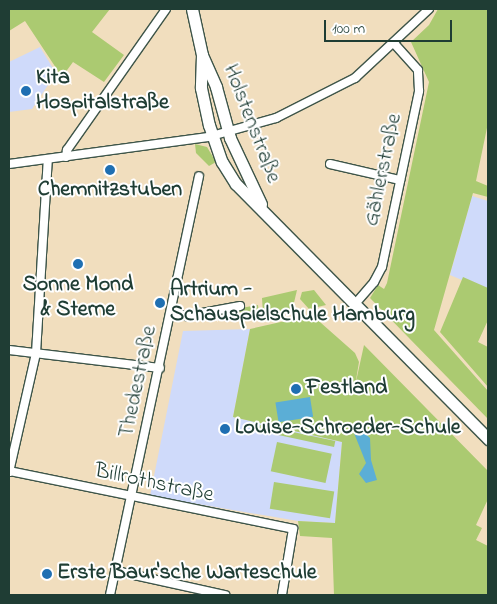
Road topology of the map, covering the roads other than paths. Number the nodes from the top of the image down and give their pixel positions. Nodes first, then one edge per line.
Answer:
1 (166, 9) edge
2 (192, 9) edge
3 (430, 9) edge
4 (394, 43) junction
5 (202, 55) junction
6 (228, 133) junction
7 (212, 136) junction
8 (66, 156) junction
9 (48, 159) junction
10 (9, 164) edge
11 (330, 164) dead end
12 (199, 176) dead end
13 (400, 180) junction
14 (263, 208) junction
15 (355, 304) junction
16 (240, 306) dead end
17 (172, 312) junction
18 (9, 350) edge
19 (36, 353) junction
20 (160, 368) junction
21 (488, 439) edge
22 (9, 471) edge
23 (132, 497) junction
24 (116, 571) junction
25 (195, 592) edge
26 (110, 595) edge
27 (225, 595) edge
28 (282, 595) edge

1 - 8 street
2 - 5 main road, Holstenstraße
3 - 4 street
4 - 6 street
4 - 13 street, Gählerstraße
5 - 6 main road, Holstenstraße
5 - 7 main road, Holstenstraße
6 - 7 street
6 - 14 main road, Holstenstraße
7 - 8 street
7 - 14 main road, Holstenstraße
8 - 9 street
9 - 10 street
9 - 19 street
11 - 13 street
12 - 17 street, Thedestraße
13 - 15 street, Gählerstraße
14 - 15 main road, Holstenstraße
15 - 21 main road, Holstenstraße
16 - 17 street
17 - 20 street, Thedestraße
18 - 19 street
19 - 20 street
19 - 22 street
20 - 23 street, Thedestraße
22 - 23 street, Billrothstraße
23 - 24 street, Thedestraße
23 - 28 street, Billrothstraße
24 - 25 street
24 - 26 street, Thedestraße
25 - 27 street

